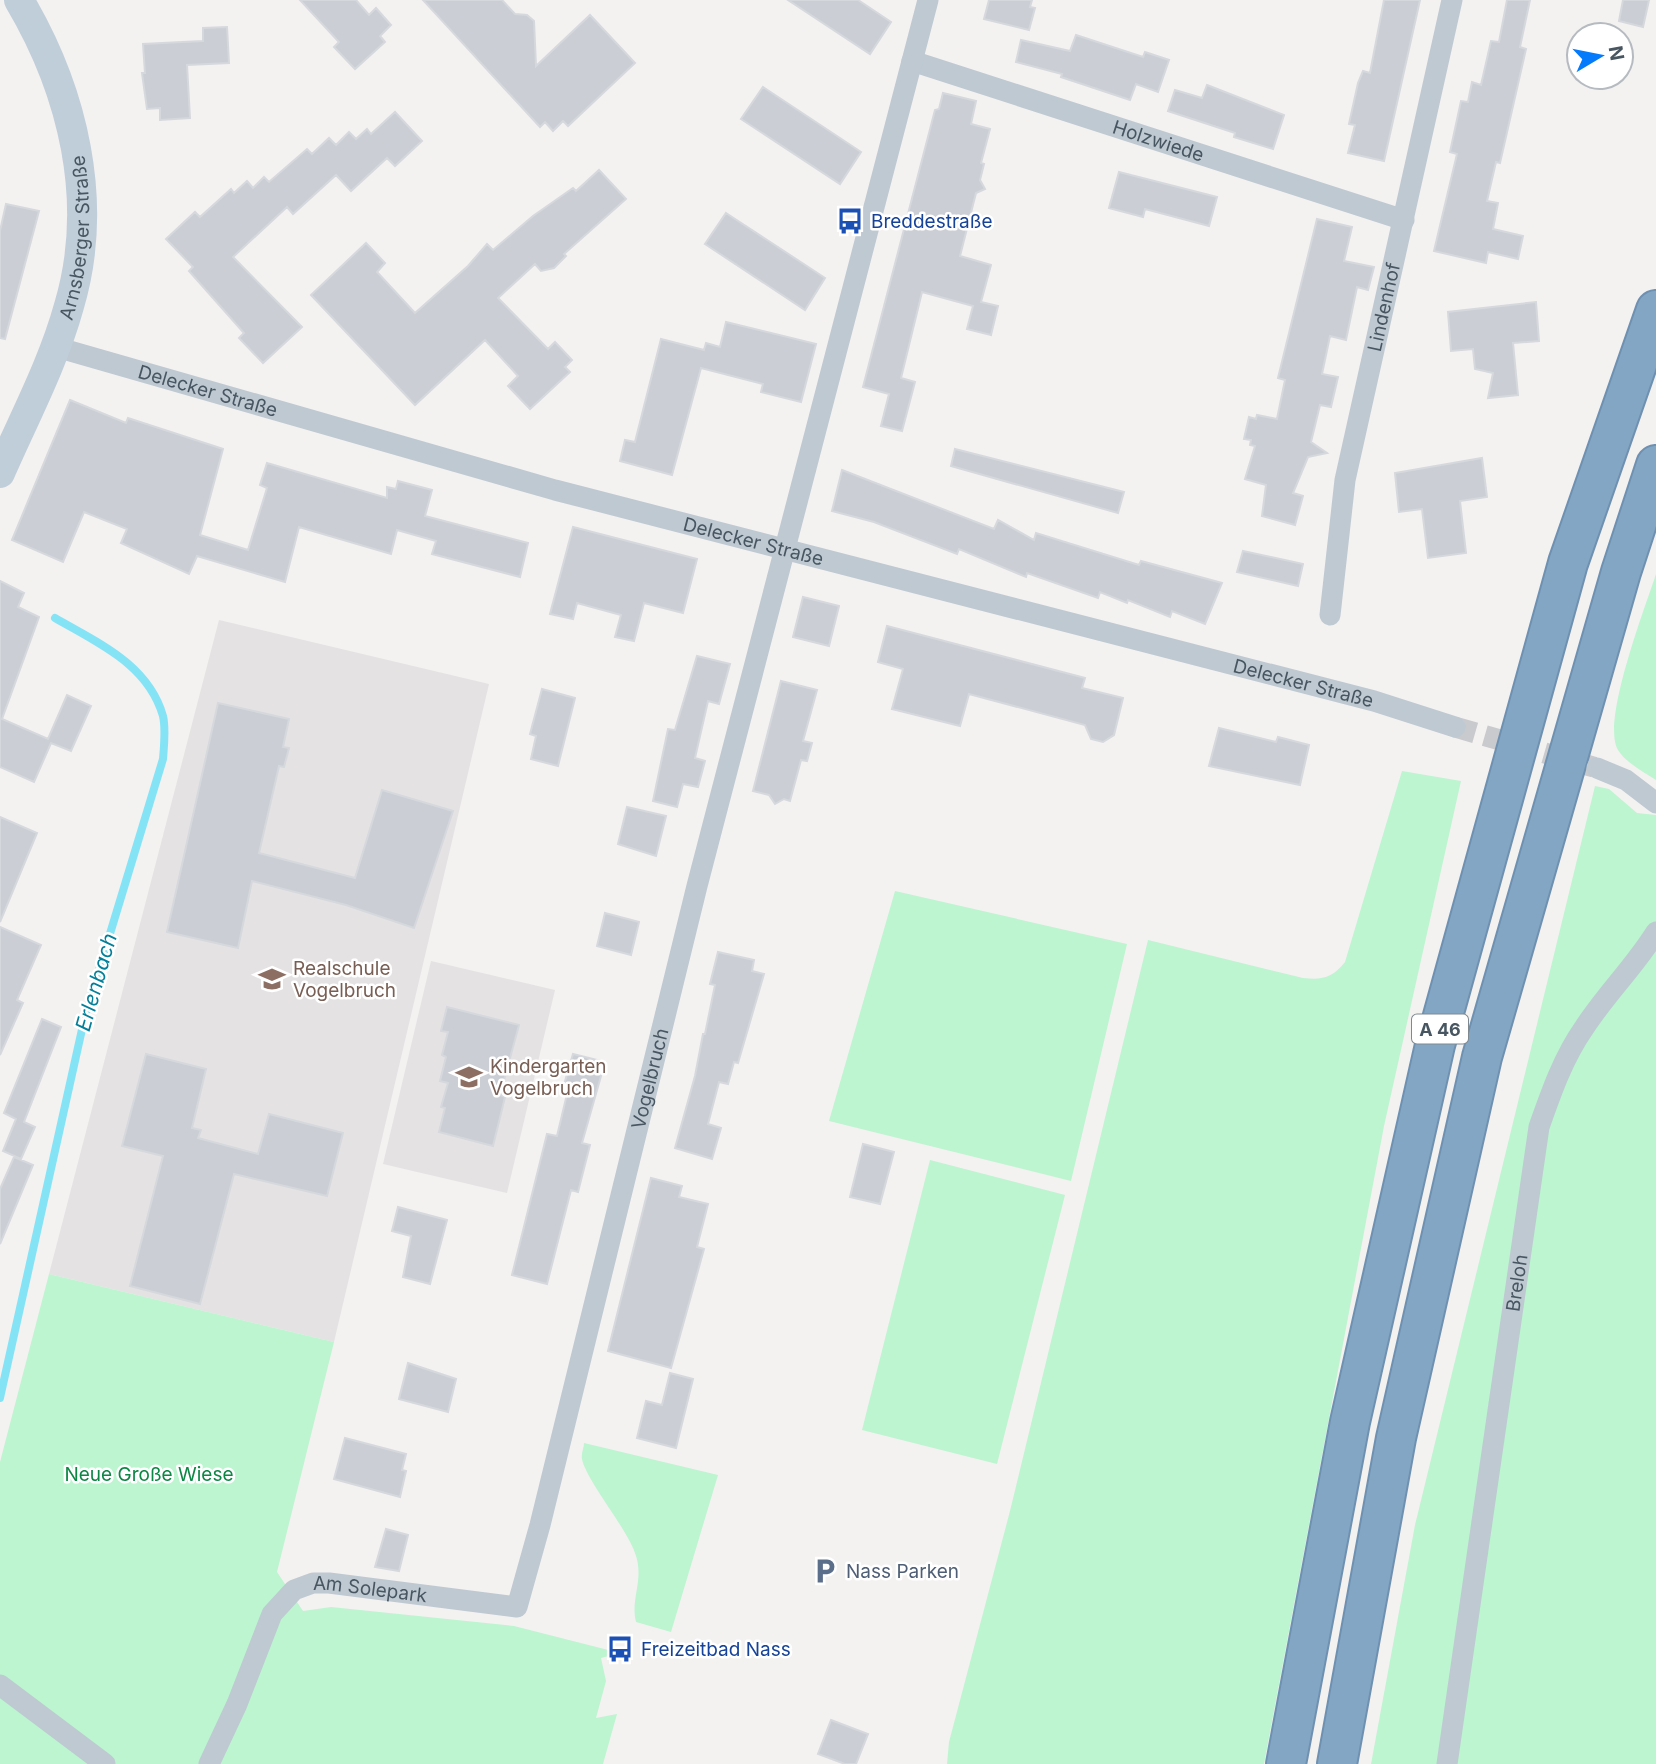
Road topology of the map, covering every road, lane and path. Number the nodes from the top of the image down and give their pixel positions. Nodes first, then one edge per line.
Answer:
1 (19, 0) edge
2 (928, 0) edge
3 (1452, 0) edge
4 (912, 61) junction
5 (1404, 220) junction
6 (1656, 310) edge
7 (56, 347) junction
8 (1656, 465) edge
9 (0, 473) edge
10 (785, 551) junction
11 (1330, 615) dead end
12 (1455, 727) tunnel mouth
13 (1597, 768) tunnel mouth
14 (1656, 803) edge
15 (1656, 932) edge
16 (517, 1607) joint
17 (0, 1685) edge
18 (105, 1764) edge
19 (209, 1764) edge
20 (1286, 1764) edge
21 (1337, 1764) edge
22 (1447, 1764) edge

1 - 7 street, Arnsberger Straße
2 - 4 street
3 - 5 street, Lindenhof
4 - 5 street, Holzwiede
4 - 10 street
5 - 11 street, Lindenhof
6 - 20 highway, A 46
7 - 9 street, Arnsberger Straße
7 - 10 street, Delecker Straße
8 - 21 highway, A 46
10 - 12 street, Delecker Straße
10 - 16 street, Vogelbruch
13 - 14 street
15 - 22 street, Breloh
16 - 19 street, Am Solepark
17 - 18 street

